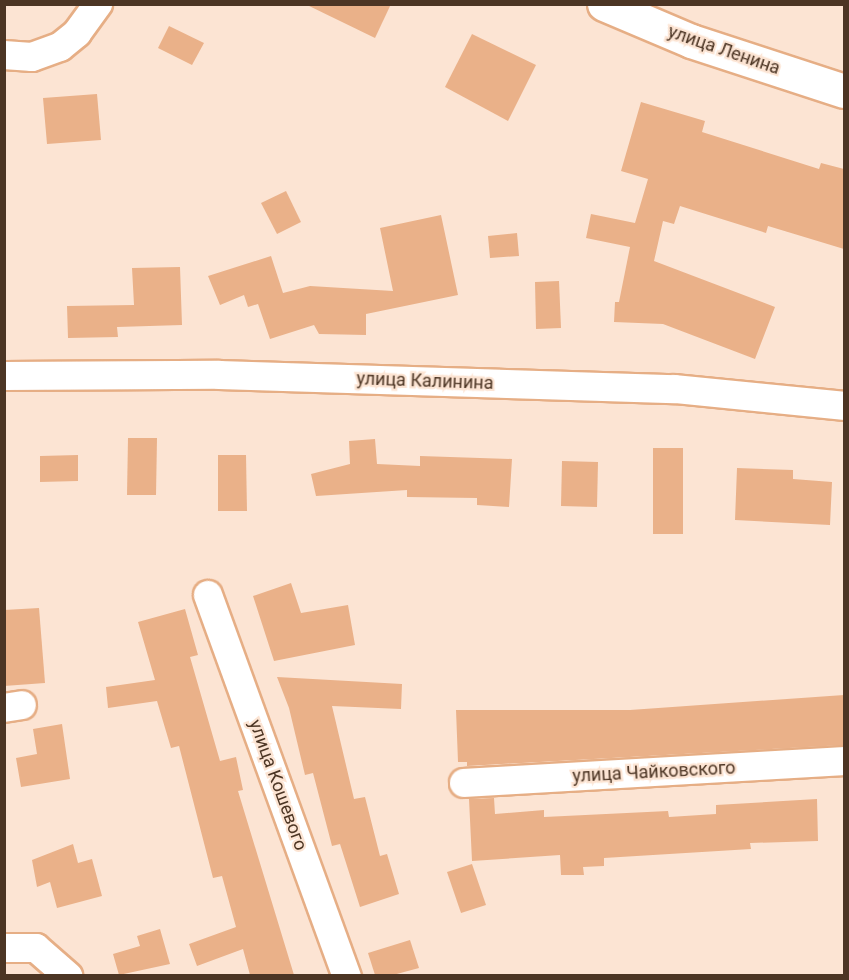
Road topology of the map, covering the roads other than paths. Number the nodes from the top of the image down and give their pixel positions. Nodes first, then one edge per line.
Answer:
1 (98, 4) edge
2 (604, 4) edge
3 (4, 55) edge
4 (844, 91) edge
5 (4, 376) edge
6 (844, 406) edge
7 (208, 595) dead end
8 (844, 761) edge
9 (464, 783) dead end
10 (4, 948) edge
11 (68, 975) edge
12 (347, 975) edge

1 - 3 street
2 - 4 street, улица Ленина
5 - 6 street, улица Калинина
7 - 12 street, улица Кошевого
8 - 9 street, улица Чайковского
10 - 11 street

